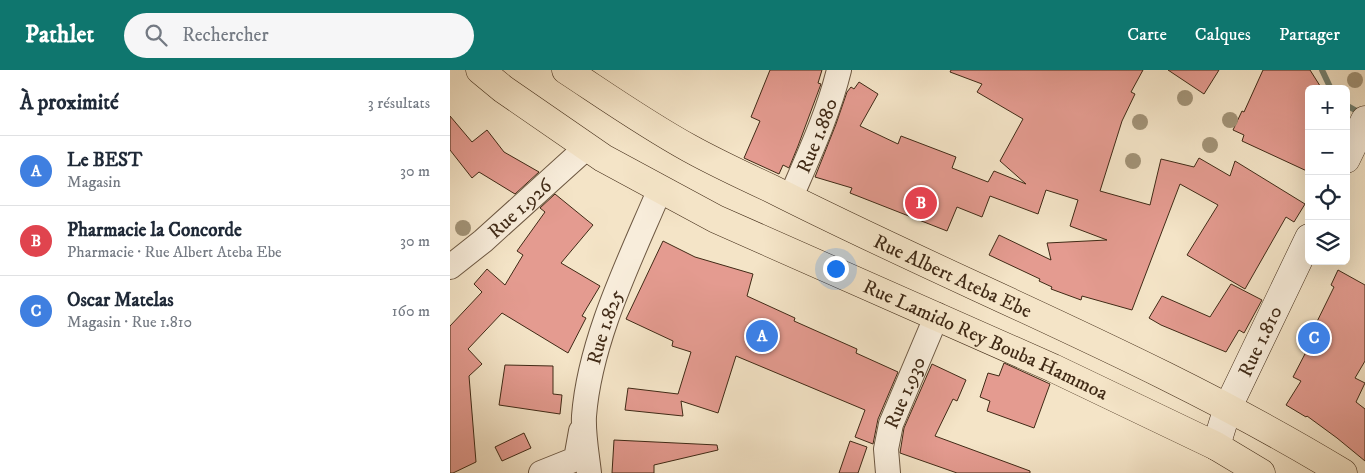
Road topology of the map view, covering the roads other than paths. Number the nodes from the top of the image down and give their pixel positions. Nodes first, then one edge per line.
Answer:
1 (480, 70) edge
2 (566, 70) edge
3 (839, 70) edge
4 (1362, 126) edge
5 (587, 147) junction
6 (1350, 151) edge
7 (660, 189) junction
8 (790, 199) junction
9 (1305, 246) edge
10 (450, 267) edge
11 (937, 315) junction
12 (1228, 407) junction
13 (584, 417) junction
14 (1216, 446) junction
15 (540, 473) edge
16 (589, 473) edge
17 (888, 473) edge
18 (1261, 473) edge
19 (1343, 473) edge

1 - 5 highway, Rue Lamido Rey Bouba Hammoa
2 - 8 highway, Rue Albert Ateba Ebe
3 - 8 street, Rue 1.880
4 - 6 street
5 - 7 highway, Rue Lamido Rey Bouba Hammoa
5 - 10 street, Rue 1.926
7 - 11 highway, Rue Lamido Rey Bouba Hammoa
7 - 13 street, Rue 1.825
8 - 12 highway, Rue Albert Ateba Ebe
9 - 12 street, Rue 1.810
11 - 14 highway, Rue Lamido Rey Bouba Hammoa
11 - 17 street, Rue 1.930
12 - 14 street, Rue 1.810
12 - 19 highway, Rue Albert Ateba Ebe
13 - 15 street
13 - 16 street, Rue 1.825
14 - 18 highway, Rue Lamido Rey Bouba Hammoa

